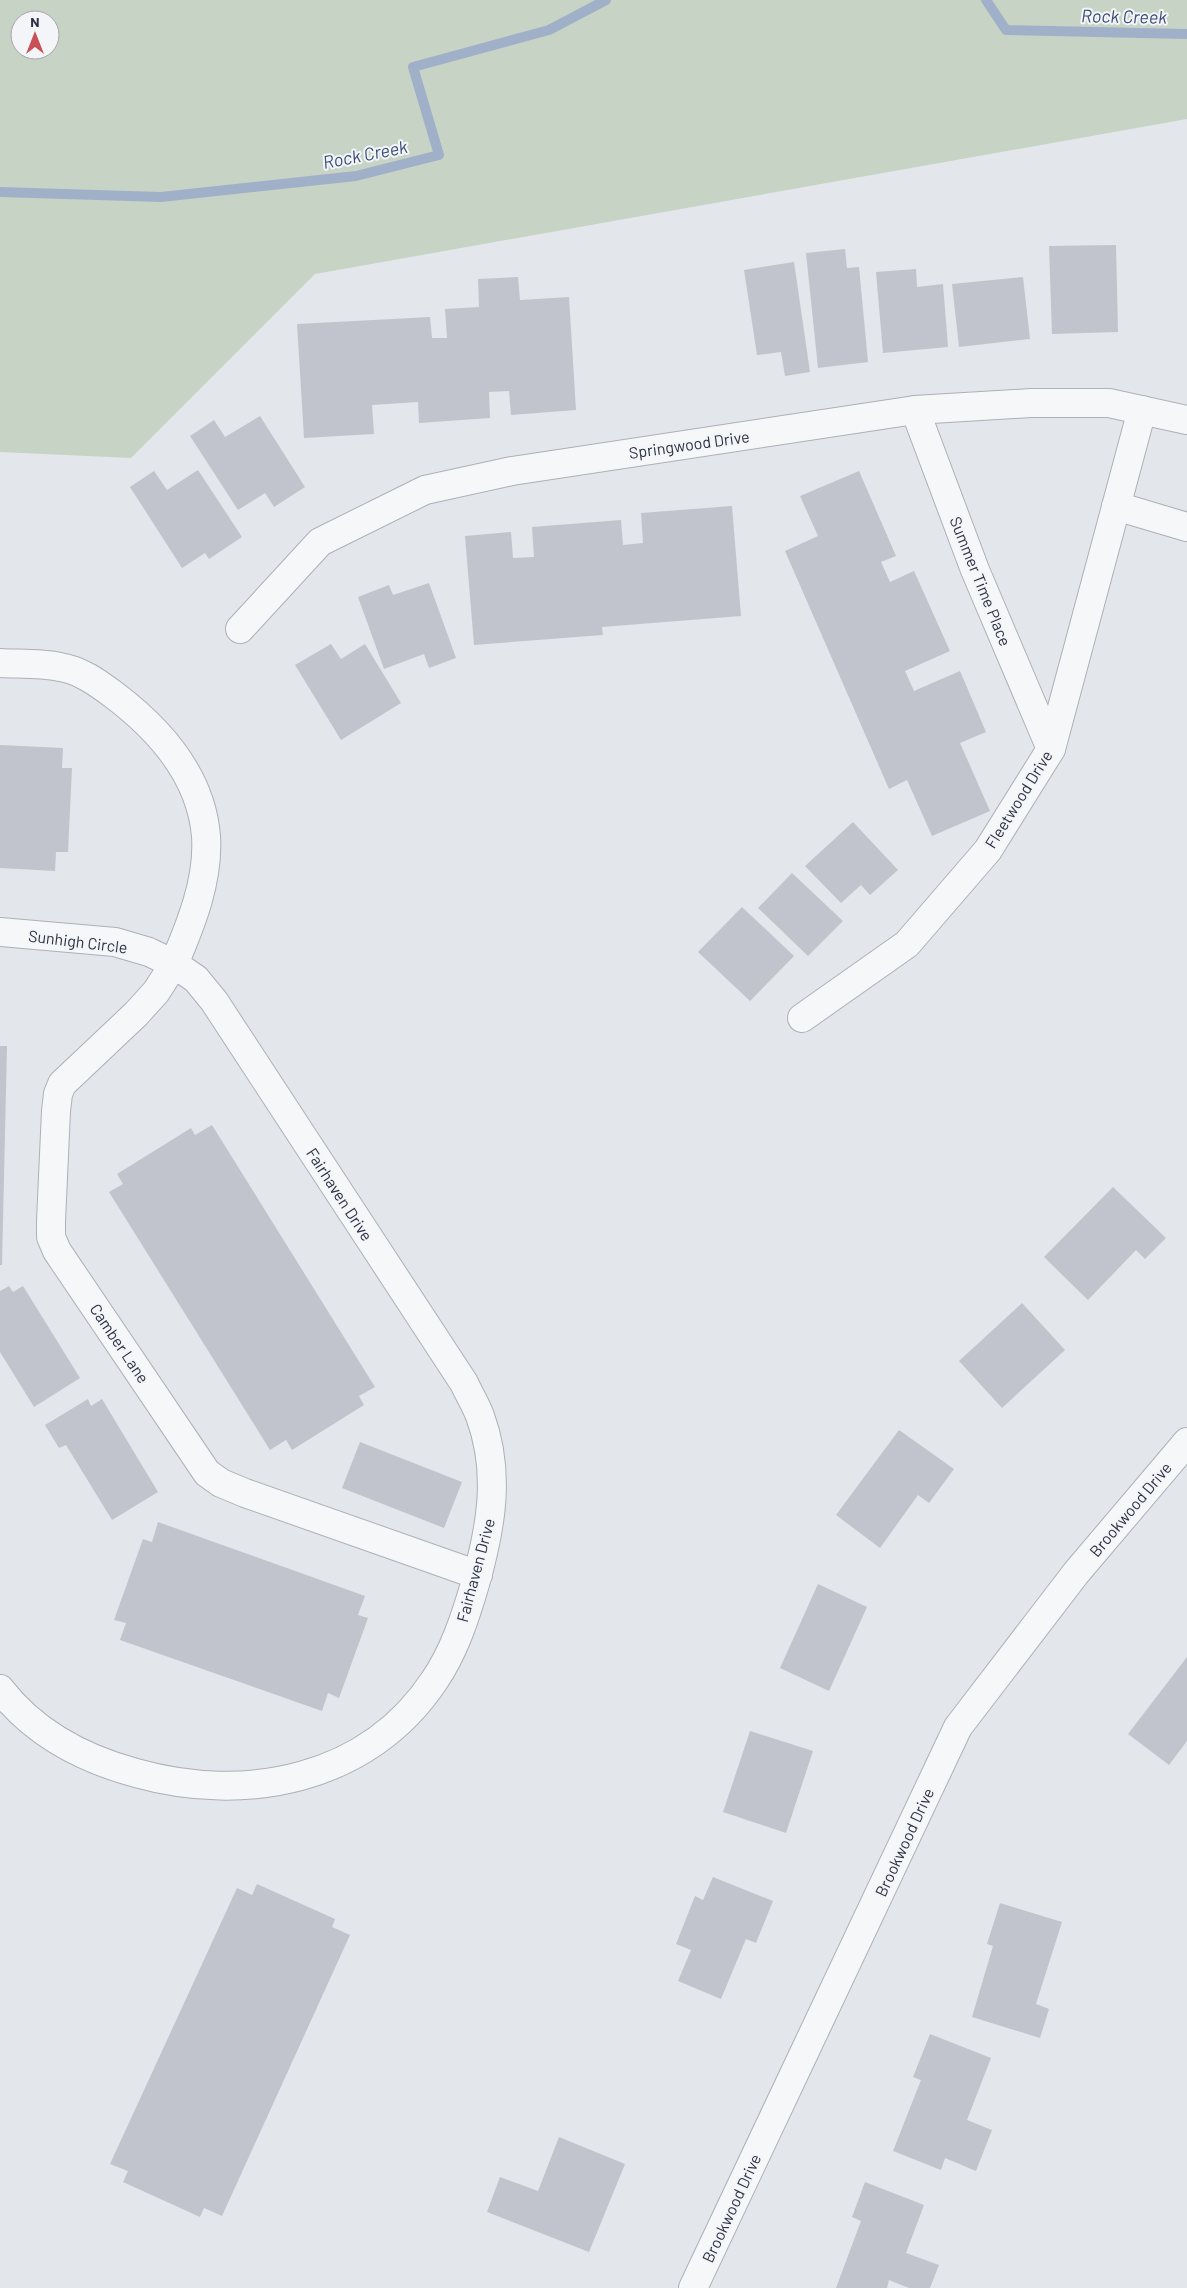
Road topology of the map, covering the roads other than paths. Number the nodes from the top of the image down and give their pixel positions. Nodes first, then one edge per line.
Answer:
1 (915, 410) junction
2 (1142, 410) junction
3 (1187, 420) edge
4 (1116, 506) junction
5 (1187, 527) edge
6 (240, 629) dead end
7 (0, 663) edge
8 (1051, 749) junction
9 (0, 932) edge
10 (174, 964) junction
11 (802, 1018) dead end
12 (1187, 1442) edge
13 (478, 1575) junction
14 (0, 1689) edge
15 (693, 2288) edge

1 - 2 street, Springwood Drive
1 - 6 street, Springwood Drive
1 - 8 street, Summer Time Place
2 - 3 street, Springwood Drive
2 - 4 street, Fleetwood Drive
4 - 5 street
4 - 8 street, Fleetwood Drive
7 - 10 street
8 - 11 street, Fleetwood Drive
9 - 10 street, Sunhigh Circle
10 - 13 street, Fairhaven Drive
10 - 13 street, Camber Lane
12 - 15 street, Brookwood Drive
13 - 14 street, Fairhaven Drive

